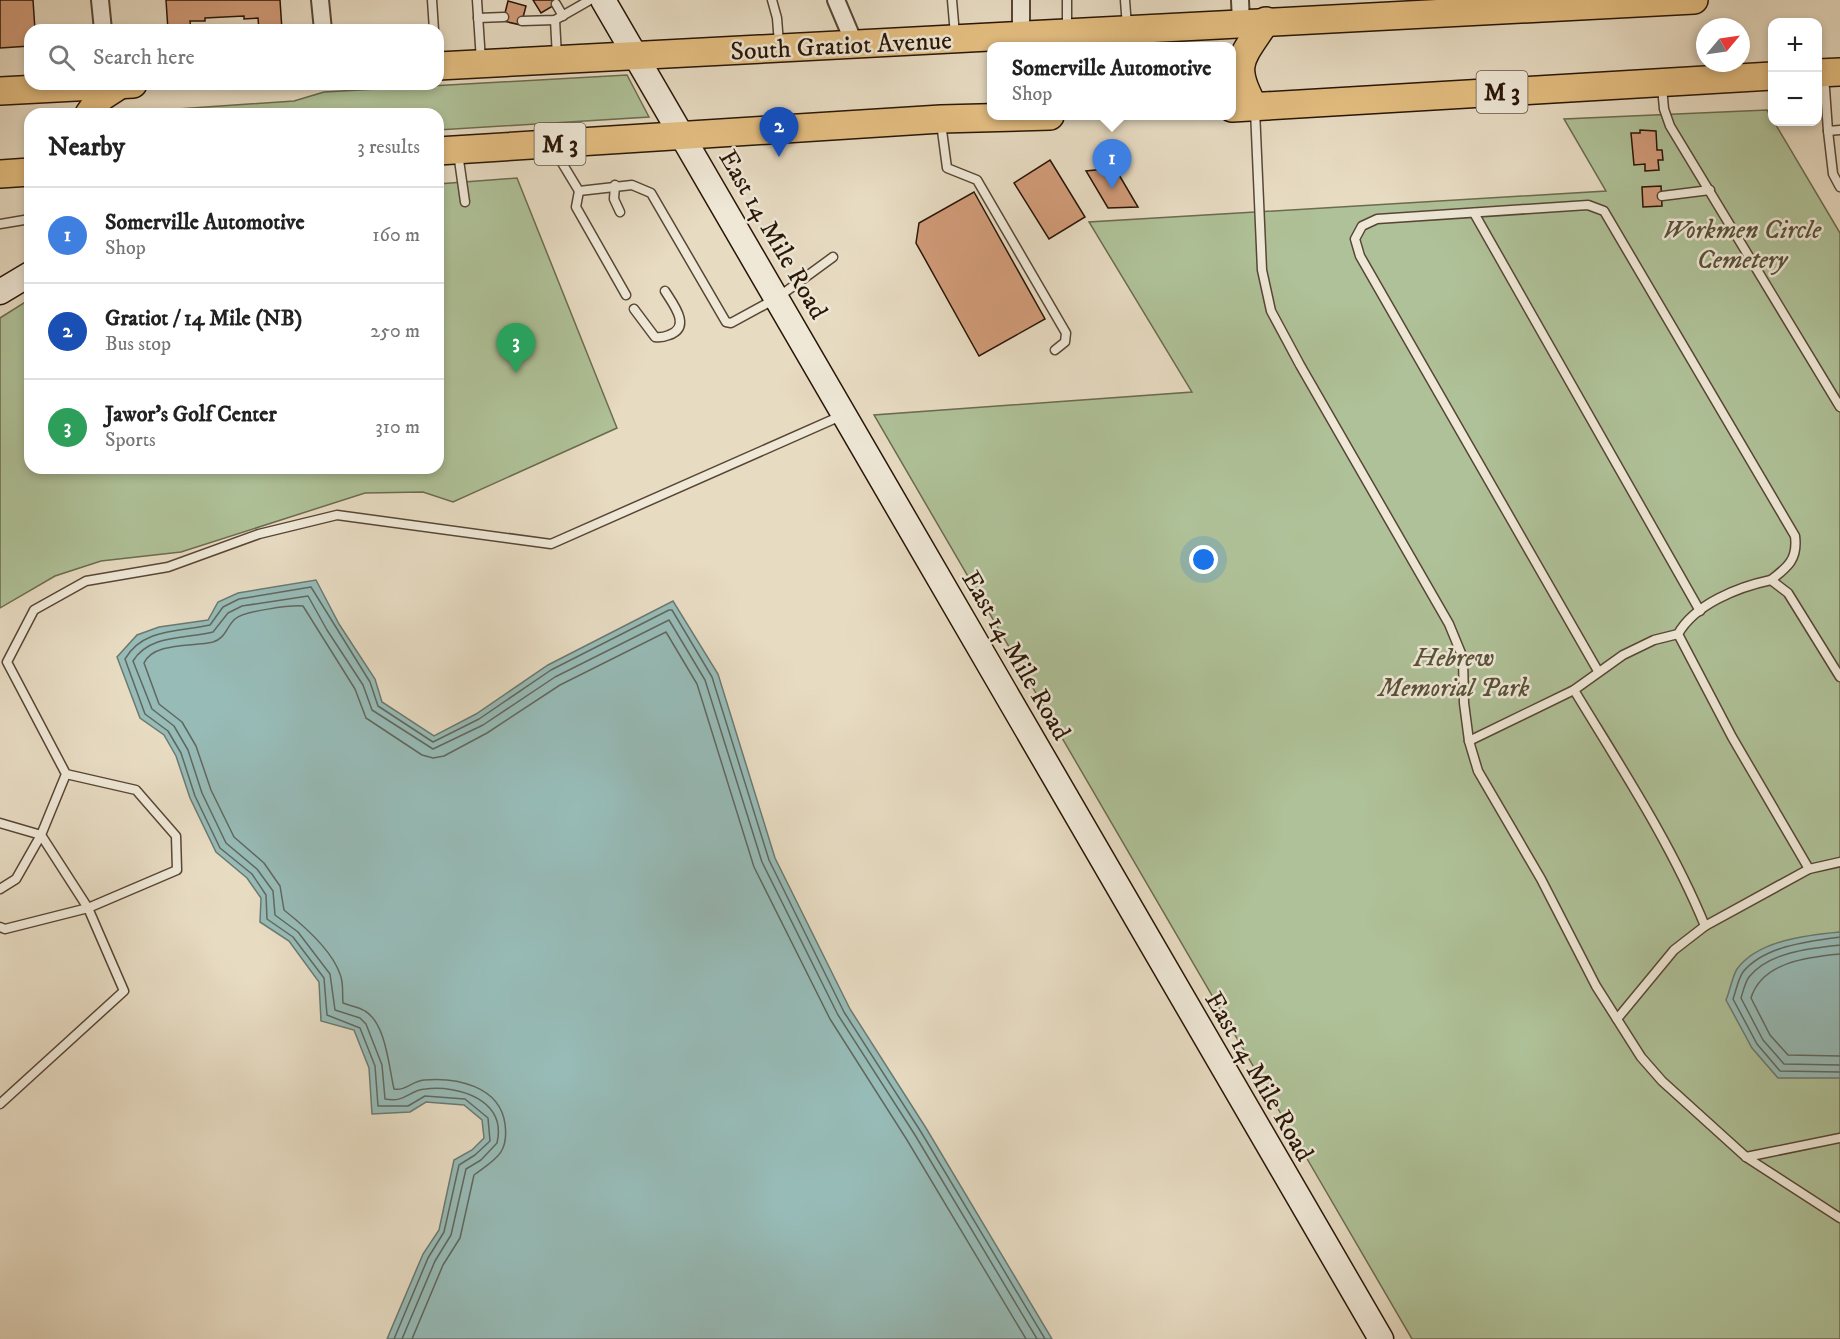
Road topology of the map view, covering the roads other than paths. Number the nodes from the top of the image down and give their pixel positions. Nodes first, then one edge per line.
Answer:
1 (100, 0) edge
2 (320, 0) edge
3 (432, 0) edge
4 (477, 0) edge
5 (590, 0) edge
6 (603, 0) edge
7 (772, 0) edge
8 (836, 0) edge
9 (952, 0) edge
10 (1021, 0) edge
11 (1066, 0) edge
12 (1125, 0) edge
13 (1694, 0) edge
14 (1634, 1) edge
15 (1552, 3) edge
16 (556, 4) dead end
17 (1474, 5) edge
18 (544, 11) dead end
19 (1249, 15) edge
20 (504, 17) dead end
21 (478, 18) junction
22 (556, 19) junction
23 (522, 21) dead end
24 (102, 24) edge
25 (322, 24) edge
26 (434, 24) edge
27 (1127, 30) junction
28 (1021, 36) junction
29 (1087, 37) edge
30 (955, 39) junction
31 (855, 45) junction
32 (779, 49) junction
33 (636, 57) junction
34 (557, 60) junction
35 (481, 64) junction
36 (444, 66) edge
37 (1827, 73) edge
38 (1768, 76) edge
39 (1661, 83) junction
40 (24, 90) edge
41 (109, 90) edge
42 (0, 91) edge
43 (1243, 107) edge
44 (93, 108) edge
45 (987, 118) edge
46 (941, 120) junction
47 (1840, 130) edge
48 (1828, 131) junction
49 (682, 136) junction
50 (551, 145) junction
51 (448, 150) edge
52 (24, 172) edge
53 (0, 174) edge
54 (615, 185) junction
55 (1840, 187) edge
56 (1710, 190) junction
57 (579, 191) junction
58 (1662, 196) dead end
59 (465, 202) dead end
60 (620, 212) dead end
61 (1474, 213) junction
62 (24, 220) edge
63 (0, 224) edge
64 (833, 257) dead end
65 (24, 278) edge
66 (665, 291) dead end
67 (0, 292) edge
68 (626, 296) dead end
69 (777, 298) junction
70 (634, 309) dead end
71 (1055, 350) dead end
72 (1840, 407) edge
73 (846, 414) junction
74 (1770, 580) junction
75 (1700, 611) junction
76 (1678, 634) junction
77 (4, 665) edge
78 (1598, 671) junction
79 (1840, 677) edge
80 (1574, 690) junction
81 (1469, 741) junction
82 (66, 774) junction
83 (0, 823) edge
84 (41, 835) junction
85 (1840, 862) edge
86 (1809, 869) junction
87 (0, 889) edge
88 (88, 908) junction
89 (1704, 926) junction
90 (0, 927) edge
91 (1617, 1019) junction
92 (0, 1104) edge
93 (1840, 1137) edge
94 (1746, 1157) junction
95 (1840, 1218) edge
96 (1382, 1339) edge

1 - 24 street
2 - 25 street
3 - 26 lane
4 - 21 lane
5 - 22 lane
6 - 33 main road, East 14 Mile Road
7 - 32 lane
8 - 31 street
9 - 30 lane
10 - 28 street
11 - 29 lane
12 - 27 lane
13 - 14 main road, South Gratiot Avenue
14 - 15 main road, South Gratiot Avenue
15 - 17 main road, South Gratiot Avenue
16 - 22 lane
17 - 19 main road, South Gratiot Avenue
18 - 22 lane
19 - 27 main road, South Gratiot Avenue
19 - 43 main road
20 - 21 lane
21 - 35 lane
22 - 23 lane
22 - 34 lane
27 - 29 main road, South Gratiot Avenue
28 - 29 main road, South Gratiot Avenue
28 - 30 main road, South Gratiot Avenue
30 - 31 main road, South Gratiot Avenue
31 - 32 main road, South Gratiot Avenue
32 - 33 main road, South Gratiot Avenue
33 - 34 main road, South Gratiot Avenue
33 - 49 main road, East 14 Mile Road
34 - 35 main road, South Gratiot Avenue
35 - 36 main road, South Gratiot Avenue
37 - 48 lane
38 - 39 main road, M 3
39 - 43 main road, M 3
39 - 56 lane
40 - 42 main road
41 - 44 main road
43 - 81 lane
45 - 46 main road, M 3
46 - 49 main road, M 3
46 - 71 lane
47 - 48 lane
48 - 55 lane
49 - 50 main road, M 3
49 - 69 main road, East 14 Mile Road
50 - 51 main road, M 3
50 - 57 lane
51 - 59 lane
52 - 53 main road
54 - 57 lane
54 - 60 lane
54 - 69 lane
56 - 58 lane
56 - 72 lane
57 - 68 lane
61 - 74 lane
61 - 75 lane
61 - 78 lane
62 - 63 lane
64 - 69 lane
65 - 67 main road
66 - 70 lane
69 - 73 main road, East 14 Mile Road
73 - 77 lane
73 - 96 main road, East 14 Mile Road
74 - 75 lane
74 - 79 lane
75 - 76 lane
76 - 78 lane
76 - 86 lane
77 - 82 lane
78 - 80 lane
80 - 81 lane
80 - 89 lane
81 - 91 lane
82 - 84 lane
82 - 88 lane
83 - 84 lane
84 - 87 lane
84 - 88 lane
85 - 86 lane
86 - 89 lane
88 - 90 lane
88 - 92 lane
89 - 91 lane
91 - 94 lane
93 - 94 lane
94 - 95 lane

